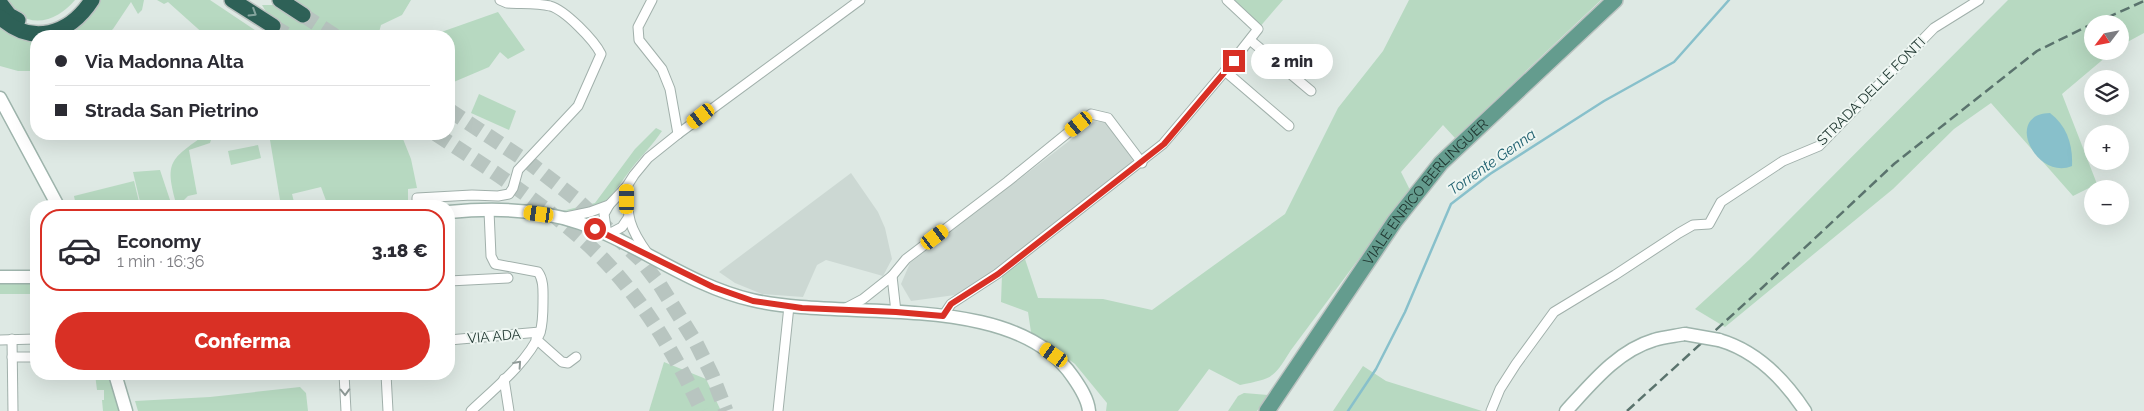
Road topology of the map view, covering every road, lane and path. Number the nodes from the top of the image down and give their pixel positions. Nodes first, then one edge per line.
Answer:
1 (81, 0) edge
2 (92, 0) edge
3 (232, 0) edge
4 (280, 0) edge
5 (500, 0) edge
6 (652, 0) edge
7 (860, 0) edge
8 (1227, 0) edge
9 (1615, 0) edge
10 (1979, 0) edge
11 (0, 3) edge
12 (303, 15) tunnel mouth
13 (0, 17) edge
14 (273, 26) tunnel mouth
15 (57, 30) edge
16 (30, 34) edge
17 (1250, 40) junction
18 (1225, 71) junction
19 (1311, 91) dead end
20 (0, 98) edge
21 (1289, 126) dead end
22 (678, 134) junction
23 (1142, 163) junction
24 (627, 186) junction
25 (55, 200) edge
26 (417, 200) edge
27 (609, 205) junction
28 (488, 211) junction
29 (455, 212) edge
30 (563, 217) junction
31 (628, 218) junction
32 (607, 235) junction
33 (649, 256) junction
34 (30, 276) edge
35 (892, 276) junction
36 (0, 277) edge
37 (508, 278) dead end
38 (455, 281) edge
39 (873, 291) junction
40 (789, 306) junction
41 (844, 309) junction
42 (876, 311) junction
43 (896, 312) junction
44 (943, 316) junction
45 (538, 336) junction
46 (30, 339) edge
47 (0, 340) edge
48 (12, 340) junction
49 (455, 340) edge
50 (30, 357) edge
51 (576, 357) dead end
52 (12, 358) junction
53 (504, 379) junction
54 (117, 380) edge
55 (344, 380) edge
56 (386, 380) edge
57 (1493, 407) edge
58 (13, 411) edge
59 (126, 411) edge
60 (346, 411) edge
61 (388, 411) edge
62 (471, 411) edge
63 (509, 411) edge
64 (778, 411) edge
65 (1089, 411) edge
66 (1267, 411) edge
67 (1566, 411) edge
68 (1805, 411) edge

1 - 11 highway
2 - 15 highway
3 -> 14 highway
4 - 12 highway
5 - 26 street
6 - 22 street
7 - 22 street
8 - 17 street
9 - 66 main road, VIALE ENRICO BERLINGUER
10 - 57 street, STRADA DELLE FONTI
13 - 16 highway
17 - 18 street
17 - 19 street
18 - 21 street
18 - 23 street
20 - 25 street
22 - 24 street
23 - 35 street
23 - 44 street
24 - 27 street
24 - 31 street
27 - 30 street
27 - 32 street
28 - 29 street
28 - 30 street
28 - 45 street
30 - 32 street
31 - 32 street
31 - 33 street
32 - 33 street
33 - 40 street
34 - 36 street
35 - 39 street
35 - 43 street
37 - 38 street
39 - 41 street
39 - 42 street
40 - 41 street
40 - 64 street
41 - 42 street
42 - 43 street
43 - 44 street
44 - 65 street
45 - 49 street, VIA ADA
45 - 51 street
53 -> 45 street
46 - 48 street
47 - 48 street
48 - 52 street
50 - 52 street
52 - 58 street
53 - 62 street
53 - 63 street
54 - 59 street
55 -> 60 street
56 - 61 street
67 - 68 street, bridge

